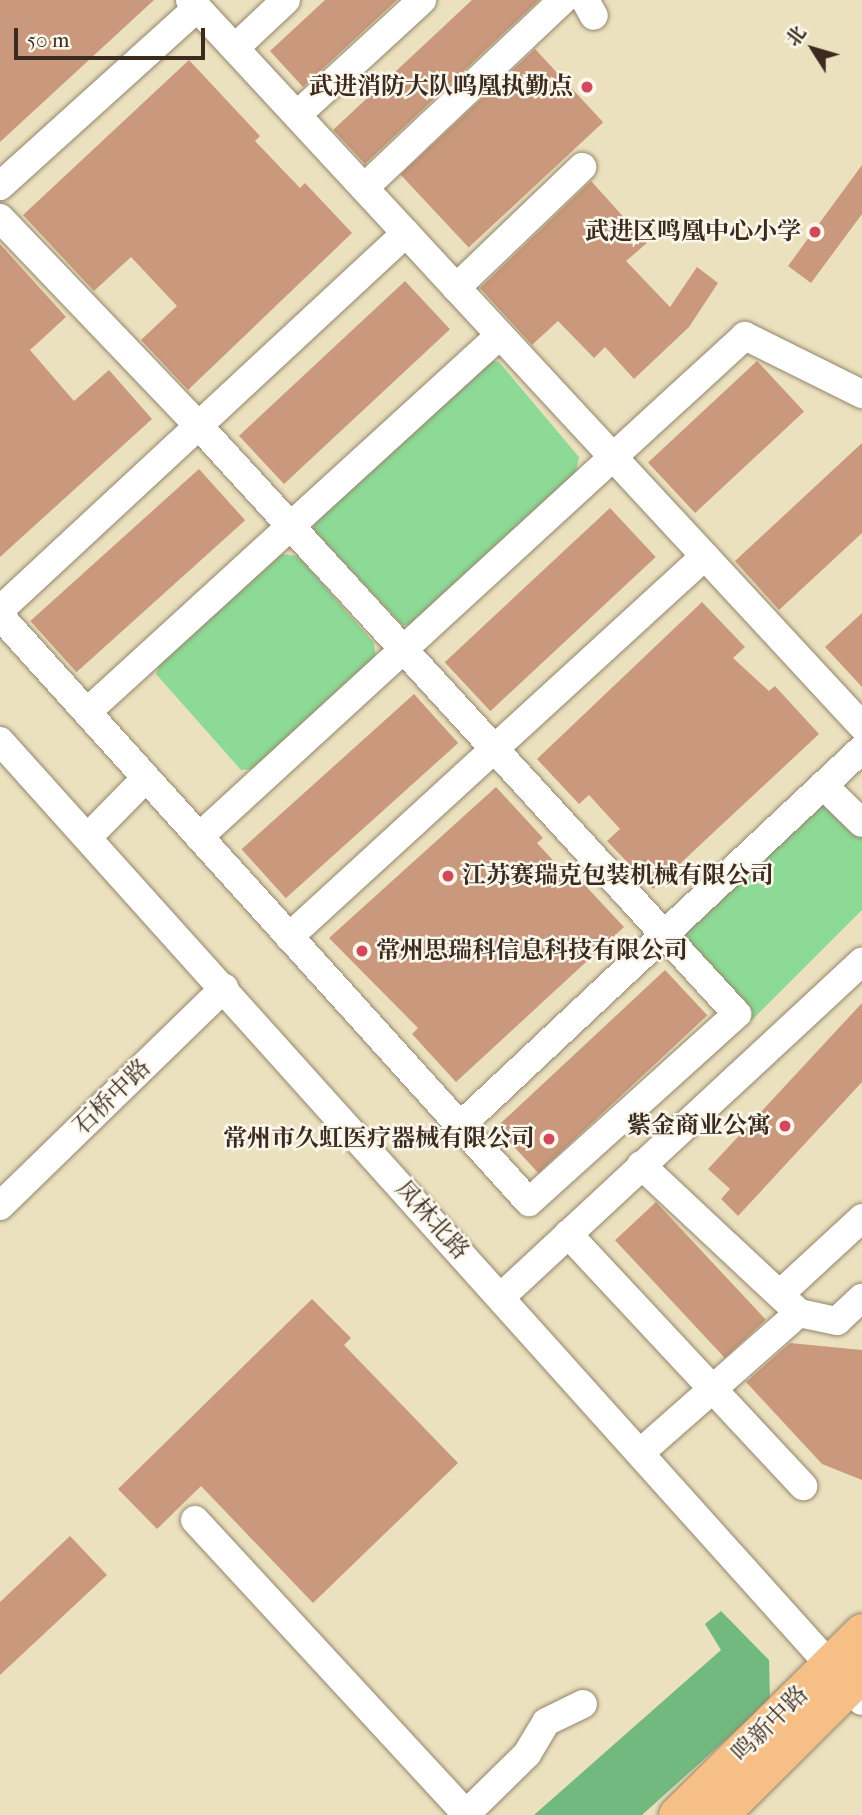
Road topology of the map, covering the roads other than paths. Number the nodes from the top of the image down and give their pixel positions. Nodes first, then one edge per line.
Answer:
1 (286, 0) edge
2 (422, 0) edge
3 (563, 0) edge
4 (193, 4) edge
5 (234, 48) junction
6 (297, 115) junction
7 (582, 167) dead end
8 (0, 187) edge
9 (364, 187) junction
10 (0, 218) edge
11 (406, 233) junction
12 (456, 288) junction
13 (500, 335) junction
14 (862, 394) edge
15 (199, 425) junction
16 (613, 457) junction
17 (291, 526) junction
18 (705, 556) junction
19 (0, 610) edge
20 (0, 617) edge
21 (404, 649) junction
22 (87, 712) junction
23 (862, 726) edge
24 (0, 741) edge
25 (494, 749) junction
26 (862, 749) edge
27 (146, 778) junction
28 (823, 785) junction
29 (862, 822) edge
30 (89, 836) junction
31 (199, 837) junction
32 (663, 933) junction
33 (289, 937) junction
34 (862, 961) edge
35 (224, 988) junction
36 (460, 1126) junction
37 (641, 1165) junction
38 (0, 1206) edge
39 (862, 1218) edge
40 (568, 1234) junction
41 (779, 1294) junction
42 (501, 1297) junction
43 (862, 1298) edge
44 (799, 1314) junction
45 (712, 1389) junction
46 (640, 1453) junction
47 (803, 1486) dead end
48 (195, 1520) dead end
49 (862, 1632) edge
50 (850, 1681) edge
51 (583, 1704) dead end
52 (466, 1815) edge
53 (677, 1815) edge
54 (719, 1815) edge

1 - 5 street
2 - 6 street
3 - 9 street
4 - 5 street
4 - 8 street
5 - 6 street
6 - 9 street
7 - 12 street
9 - 11 street
10 - 15 street
11 - 12 street
11 - 15 street
12 - 13 street
13 - 16 street
13 - 17 street
14 - 16 street
15 - 17 street
15 - 19 street
16 - 18 street
16 - 21 street
17 - 21 street
17 - 22 street
18 - 23 street
18 - 25 street
20 - 22 street
21 - 25 street
21 - 31 street
22 - 27 street
24 - 30 street, 凤林北路
25 - 32 street
25 - 33 street
26 - 28 street
27 - 30 street
27 - 31 street
28 - 29 street
28 - 32 street
30 - 35 street, 凤林北路
31 - 33 street
32 - 36 street
32 - 36 street
33 - 36 street
34 - 37 street
35 - 38 street, 石桥中路
35 - 42 street, 凤林北路
37 - 40 street
37 - 41 street
39 - 41 street
40 - 42 street
40 - 45 street
41 - 44 street
42 - 46 street, 凤林北路
43 - 44 street
44 - 45 street
45 - 46 street
45 - 47 street
46 - 50 street, 凤林北路
48 - 52 street
49 - 50 main road, 鸣新中路
50 - 53 main road, 鸣新中路
50 - 54 main road, 鸣新中路
51 - 52 street

